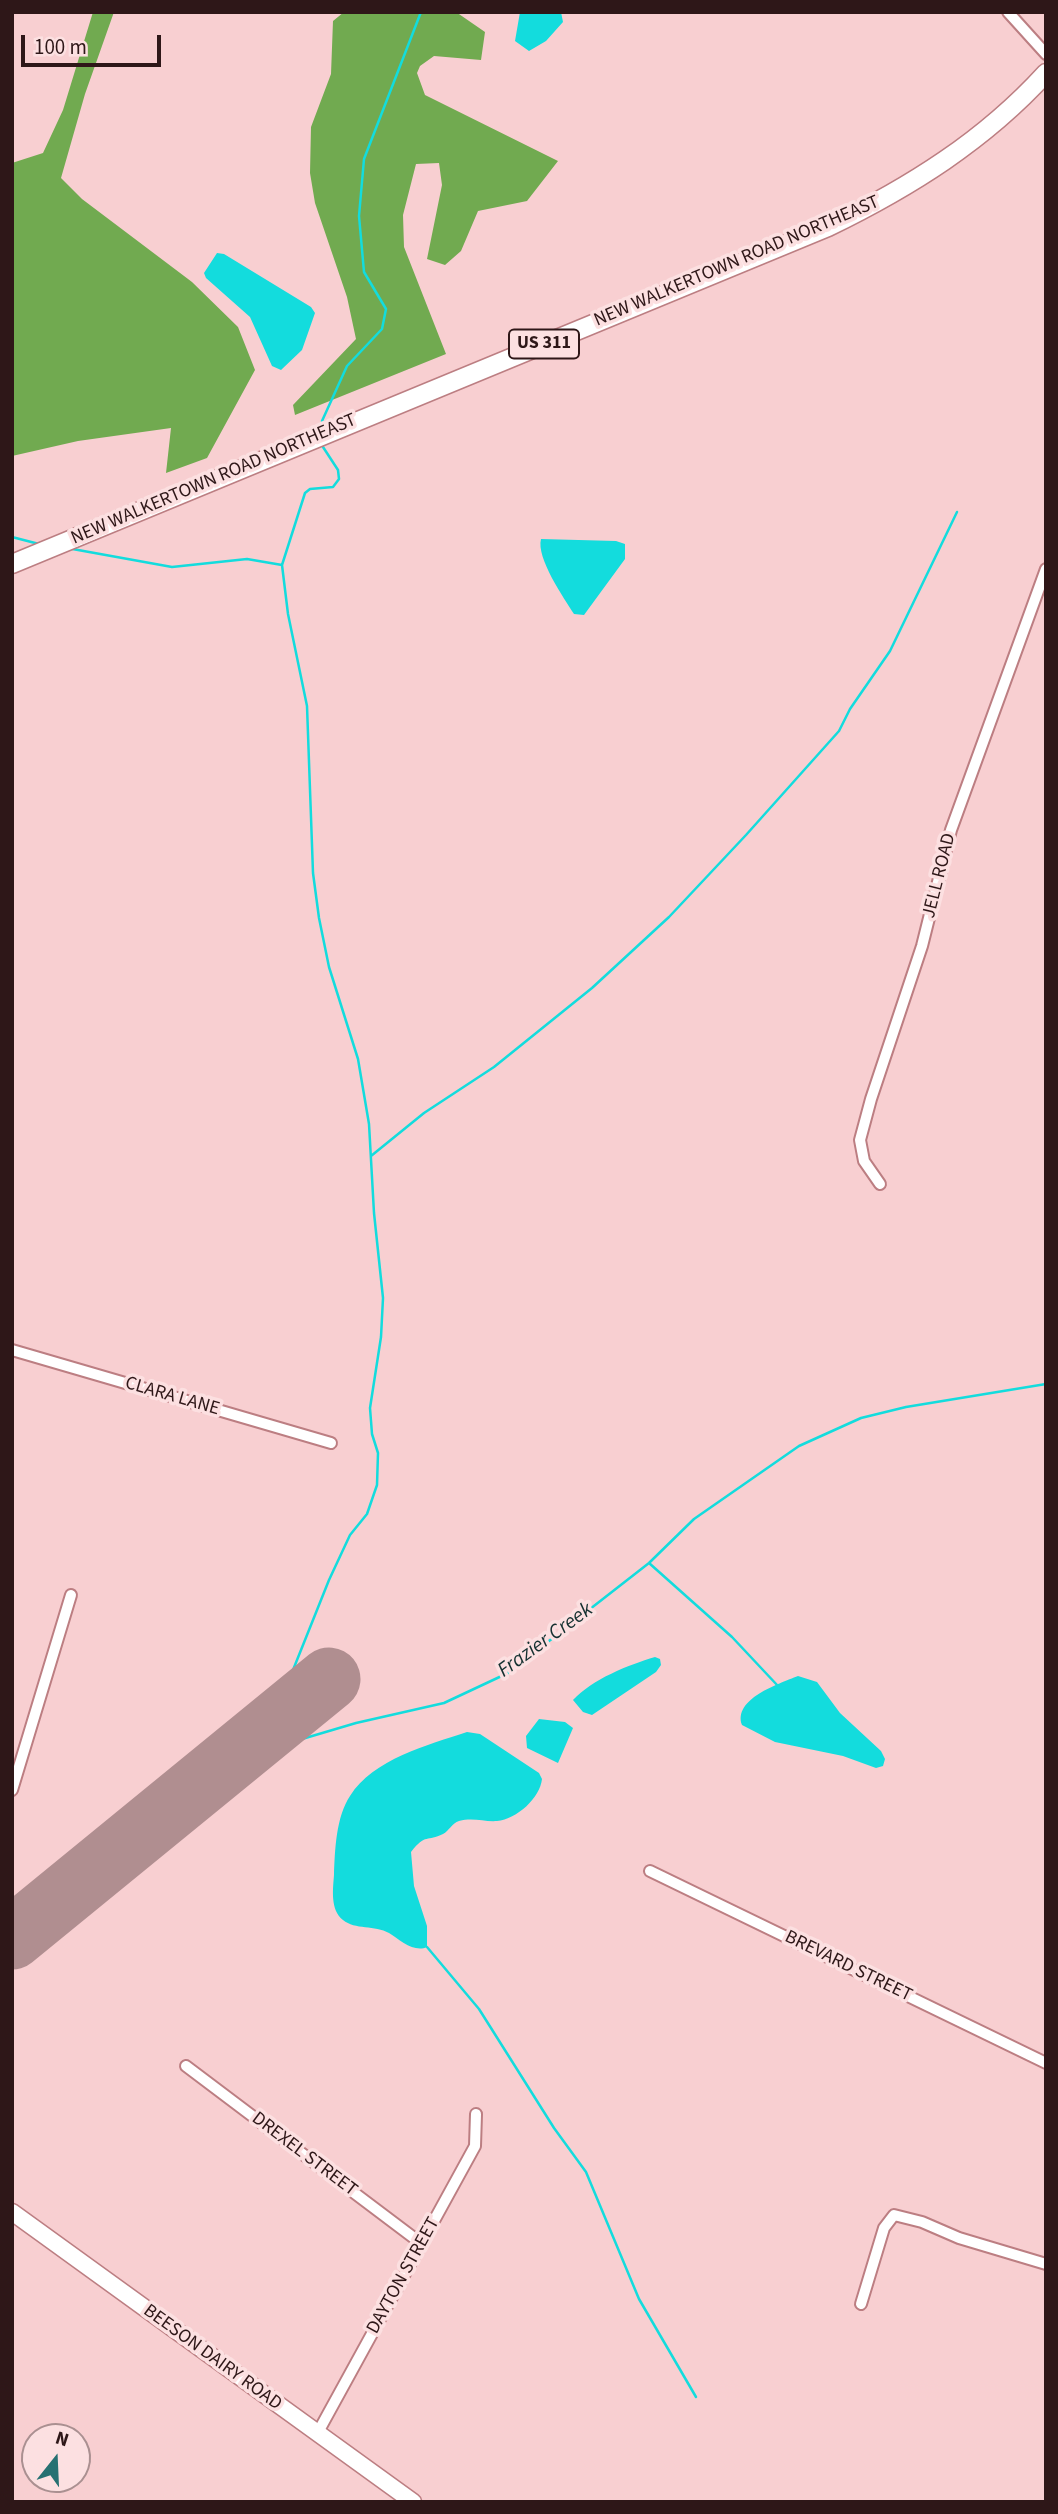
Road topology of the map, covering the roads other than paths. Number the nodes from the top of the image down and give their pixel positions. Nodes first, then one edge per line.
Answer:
1 (1009, 12) edge
2 (1046, 54) edge
3 (1046, 73) edge
4 (12, 564) edge
5 (1046, 569) edge
6 (880, 1184) dead end
7 (12, 1350) edge
8 (331, 1443) dead end
9 (71, 1595) dead end
10 (12, 1790) edge
11 (650, 1871) dead end
12 (1046, 2063) edge
13 (186, 2066) dead end
14 (476, 2114) dead end
15 (12, 2213) edge
16 (422, 2244) junction
17 (1046, 2264) edge
18 (861, 2304) dead end
19 (317, 2434) junction
20 (413, 2502) edge

1 - 2 street
3 - 4 main road, NEW WALKERTOWN ROAD NORTHEAST / US 311
5 - 6 street, JELL ROAD
7 - 8 street, CLARA LANE
9 - 10 street
11 - 12 street, BREVARD STREET
13 - 16 street, DREXEL STREET
14 - 16 street, DAYTON STREET
15 - 19 street, BEESON DAIRY ROAD
16 - 19 street, DAYTON STREET
17 - 18 street
19 - 20 street, BEESON DAIRY ROAD

